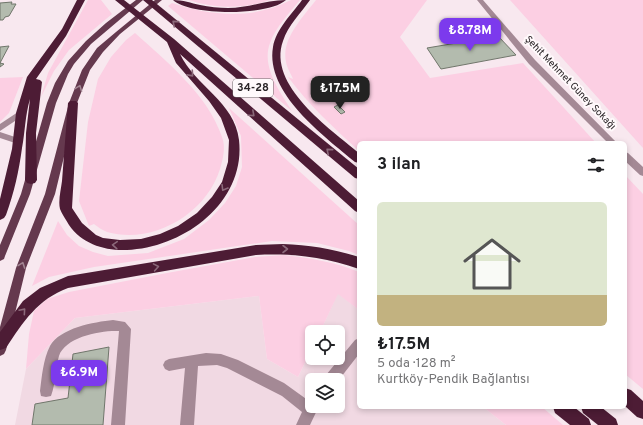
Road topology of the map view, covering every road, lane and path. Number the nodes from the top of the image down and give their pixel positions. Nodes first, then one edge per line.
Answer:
1 (81, 0) edge
2 (119, 0) edge
3 (140, 0) edge
4 (147, 0) edge
5 (159, 0) edge
6 (177, 0) edge
7 (282, 0) edge
8 (306, 0) edge
9 (480, 0) edge
10 (66, 29) junction
11 (171, 41) junction
12 (73, 103) junction
13 (21, 114) junction
14 (0, 128) edge
15 (0, 135) edge
16 (18, 141) junction
17 (611, 141) edge
18 (357, 157) edge
19 (627, 157) edge
20 (357, 173) edge
21 (643, 173) edge
22 (31, 180) junction
23 (357, 206) edge
24 (0, 215) edge
25 (0, 256) edge
26 (357, 262) edge
27 (1, 347) edge
28 (357, 347) edge
29 (192, 361) junction
30 (169, 366) dead end
31 (336, 373) edge
32 (46, 391) dead end
33 (627, 398) edge
34 (305, 404) edge
35 (563, 409) edge
36 (591, 409) edge
37 (643, 411) edge
38 (309, 413) edge
39 (118, 425) edge
40 (187, 425) edge
41 (303, 425) edge
42 (583, 425) edge
43 (610, 425) edge

1 - 10 highway
2 - 11 highway, 34-28
3 - 22 main road
20 -> 4 highway, 34-28
12 -> 5 main road
6 - 7 highway
8 - 18 highway
9 - 17 street, Şehit Mehmet Güney Sokağı
10 - 13 highway
10 - 22 highway
11 -> 12 highway
11 -> 23 highway, 34-28
27 -> 12 main road
13 - 14 street
13 - 16 highway
15 - 16 street
16 - 24 highway
19 - 21 street
22 - 25 main road
27 -> 26 highway
28 - 31 street
29 - 30 street
29 - 34 street
29 - 40 street
32 - 39 street
33 - 37 highway
35 - 42 highway
36 - 43 highway
38 - 41 street

